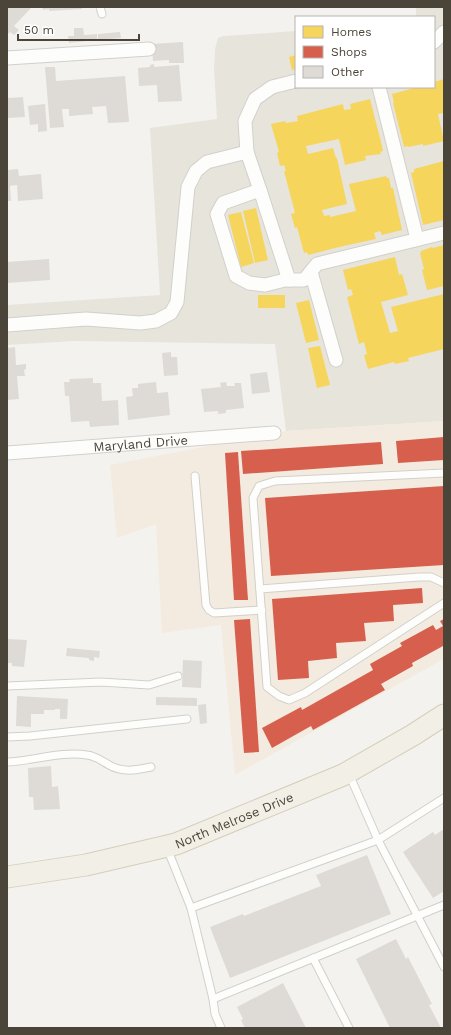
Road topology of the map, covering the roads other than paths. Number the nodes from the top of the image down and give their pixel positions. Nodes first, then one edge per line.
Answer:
1 (444, 32) edge
2 (435, 41) edge
3 (148, 48) dead end
4 (7, 58) edge
5 (295, 81) edge
6 (379, 88) edge
7 (247, 152) junction
8 (260, 190) junction
9 (444, 233) edge
10 (417, 239) junction
11 (311, 272) junction
12 (289, 280) junction
13 (7, 325) edge
14 (336, 360) dead end
15 (274, 433) dead end
16 (7, 453) edge
17 (444, 473) edge
18 (195, 476) dead end
19 (444, 583) edge
20 (260, 589) junction
21 (444, 603) edge
22 (262, 610) junction
23 (178, 676) dead end
24 (7, 686) edge
25 (444, 715) edge
26 (186, 719) dead end
27 (7, 737) edge
28 (7, 762) edge
29 (151, 767) dead end
30 (348, 772) junction
31 (444, 798) edge
32 (378, 840) junction
33 (167, 846) junction
34 (7, 877) edge
35 (444, 905) edge
36 (191, 908) junction
37 (417, 916) junction
38 (313, 958) junction
39 (444, 967) edge
40 (213, 1000) junction
41 (221, 1028) edge
42 (349, 1028) edge

1 - 2 street
3 - 4 street
5 - 7 street
6 - 10 street
7 - 8 street
7 - 13 street
8 - 12 street
8 - 12 street
9 - 10 street
10 - 11 street
11 - 12 street
11 - 14 street
15 - 16 street, Maryland Drive
17 - 20 lane
18 - 22 lane
19 - 20 lane
20 - 22 lane
21 - 22 lane
23 - 24 lane
25 - 30 main road, North Melrose Drive
26 - 27 lane
28 - 29 lane
30 - 32 lane
30 - 33 main road, North Melrose Drive
31 - 32 lane
32 - 36 lane
32 - 37 lane
33 - 34 main road, North Melrose Drive
33 - 36 lane
35 - 37 lane
36 - 40 lane
37 - 38 lane
37 - 39 lane
38 - 40 lane
38 - 42 lane
40 - 41 lane

